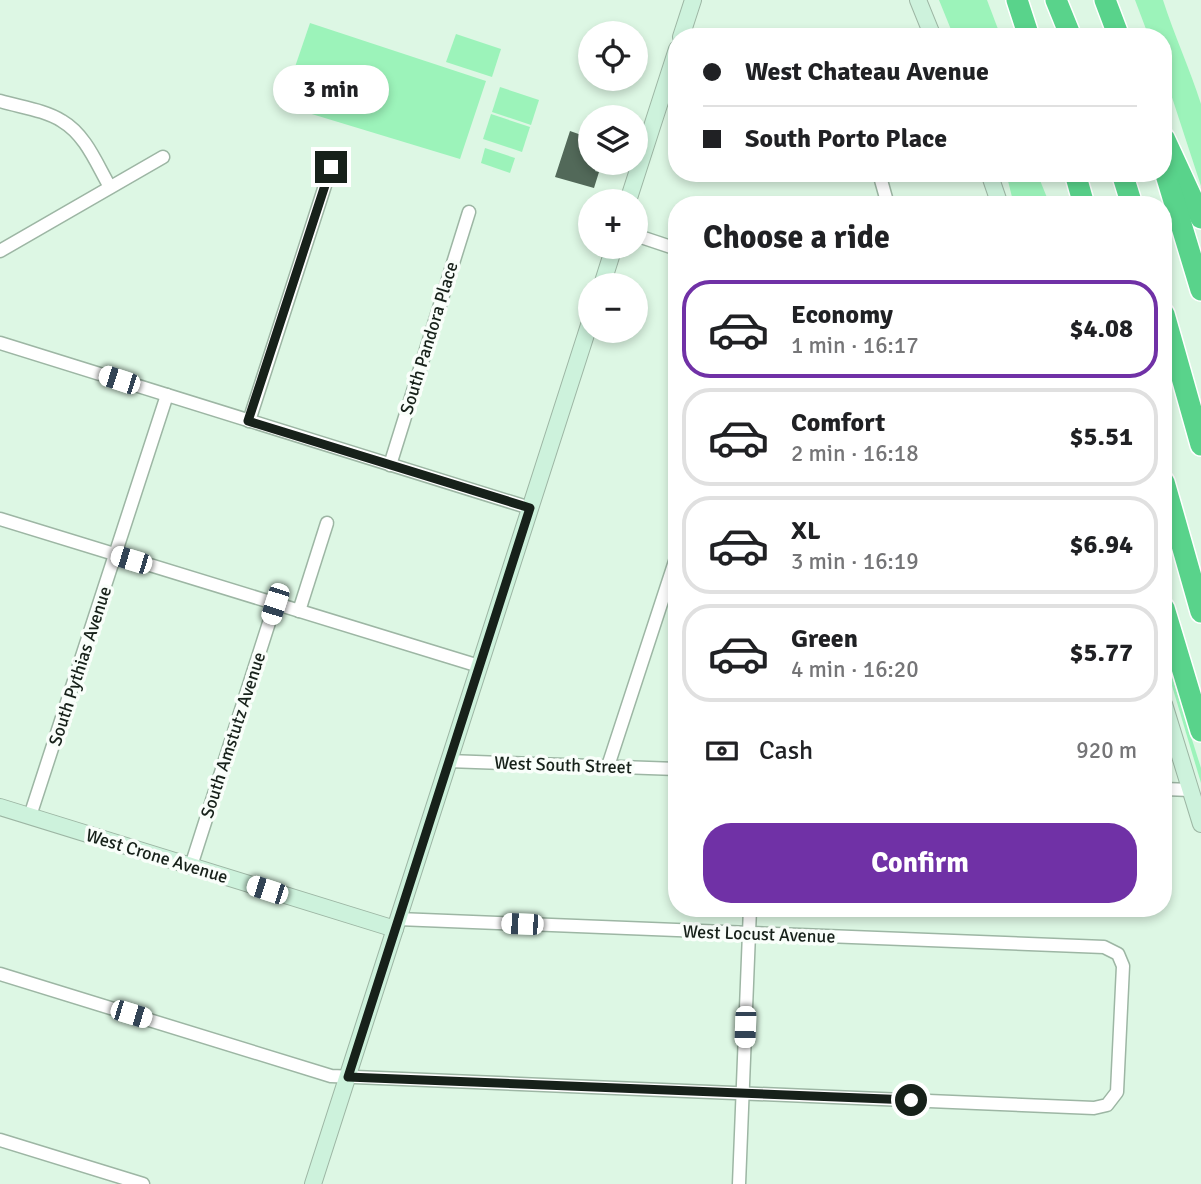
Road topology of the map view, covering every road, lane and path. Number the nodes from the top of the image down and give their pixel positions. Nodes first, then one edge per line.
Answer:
1 (693, 0) edge
2 (918, 0) edge
3 (1017, 0) edge
4 (1056, 0) edge
5 (1105, 0) edge
6 (684, 28) edge
7 (929, 28) edge
8 (1026, 28) edge
9 (1067, 28) edge
10 (1116, 28) edge
11 (668, 99) edge
12 (0, 101) edge
13 (1172, 156) edge
14 (163, 157) dead end
15 (331, 167) dead end
16 (1168, 182) edge
17 (110, 187) junction
18 (633, 189) edge
19 (469, 212) dead end
20 (1201, 219) edge
21 (648, 239) edge
22 (668, 245) edge
23 (0, 251) edge
24 (1201, 290) edge
25 (1172, 342) edge
26 (0, 343) edge
27 (583, 343) edge
28 (167, 395) junction
29 (248, 421) junction
30 (1201, 445) edge
31 (390, 465) junction
32 (530, 508) junction
33 (1172, 510) edge
34 (0, 519) edge
35 (327, 523) dead end
36 (117, 555) junction
37 (668, 583) edge
38 (275, 604) junction
39 (299, 611) junction
40 (1201, 612) edge
41 (1172, 635) edge
42 (479, 666) junction
43 (1172, 729) edge
44 (1201, 731) edge
45 (448, 761) junction
46 (608, 766) junction
47 (668, 769) edge
48 (1172, 789) edge
49 (1191, 790) junction
50 (0, 807) edge
51 (30, 816) junction
52 (1201, 824) edge
53 (191, 866) junction
54 (750, 917) edge
55 (397, 924) junction
56 (749, 933) junction
57 (0, 974) edge
58 (348, 1077) junction
59 (742, 1093) junction
60 (0, 1140) edge
61 (143, 1184) edge
62 (313, 1184) edge
63 (739, 1184) edge

1 - 6 street
2 - 7 street
3 - 8 highway
4 - 9 highway
5 - 10 highway
11 - 18 street
12 - 17 street
13 - 20 highway
14 - 17 street
15 - 29 street
16 - 24 highway
17 - 23 street
19 - 31 street, South Pandora Place
21 - 22 street
25 - 30 highway
26 - 28 street
27 - 32 street
28 - 29 street
28 - 36 street, South Pythias Avenue
29 - 31 street
31 - 32 street
32 - 42 street
33 - 40 highway
34 - 36 street
35 - 39 street
36 - 38 street
36 - 51 street, South Pythias Avenue
37 - 46 street
38 - 39 street
38 - 53 street, South Amstutz Avenue
39 - 42 street
41 - 44 highway
42 - 45 street
43 - 49 street
45 - 46 street, West South Street
45 - 55 street
46 - 47 street, West South Street
48 - 49 street
49 - 52 street
50 - 51 street, West Crone Avenue
51 - 53 street, West Crone Avenue
53 - 55 street, West Crone Avenue
54 - 56 street
55 - 56 street, West Locust Avenue
55 - 58 street
56 - 59 street
56 - 59 street, West Locust Avenue
57 - 58 street
58 - 59 street
58 - 62 street
59 - 63 street
60 - 61 street

